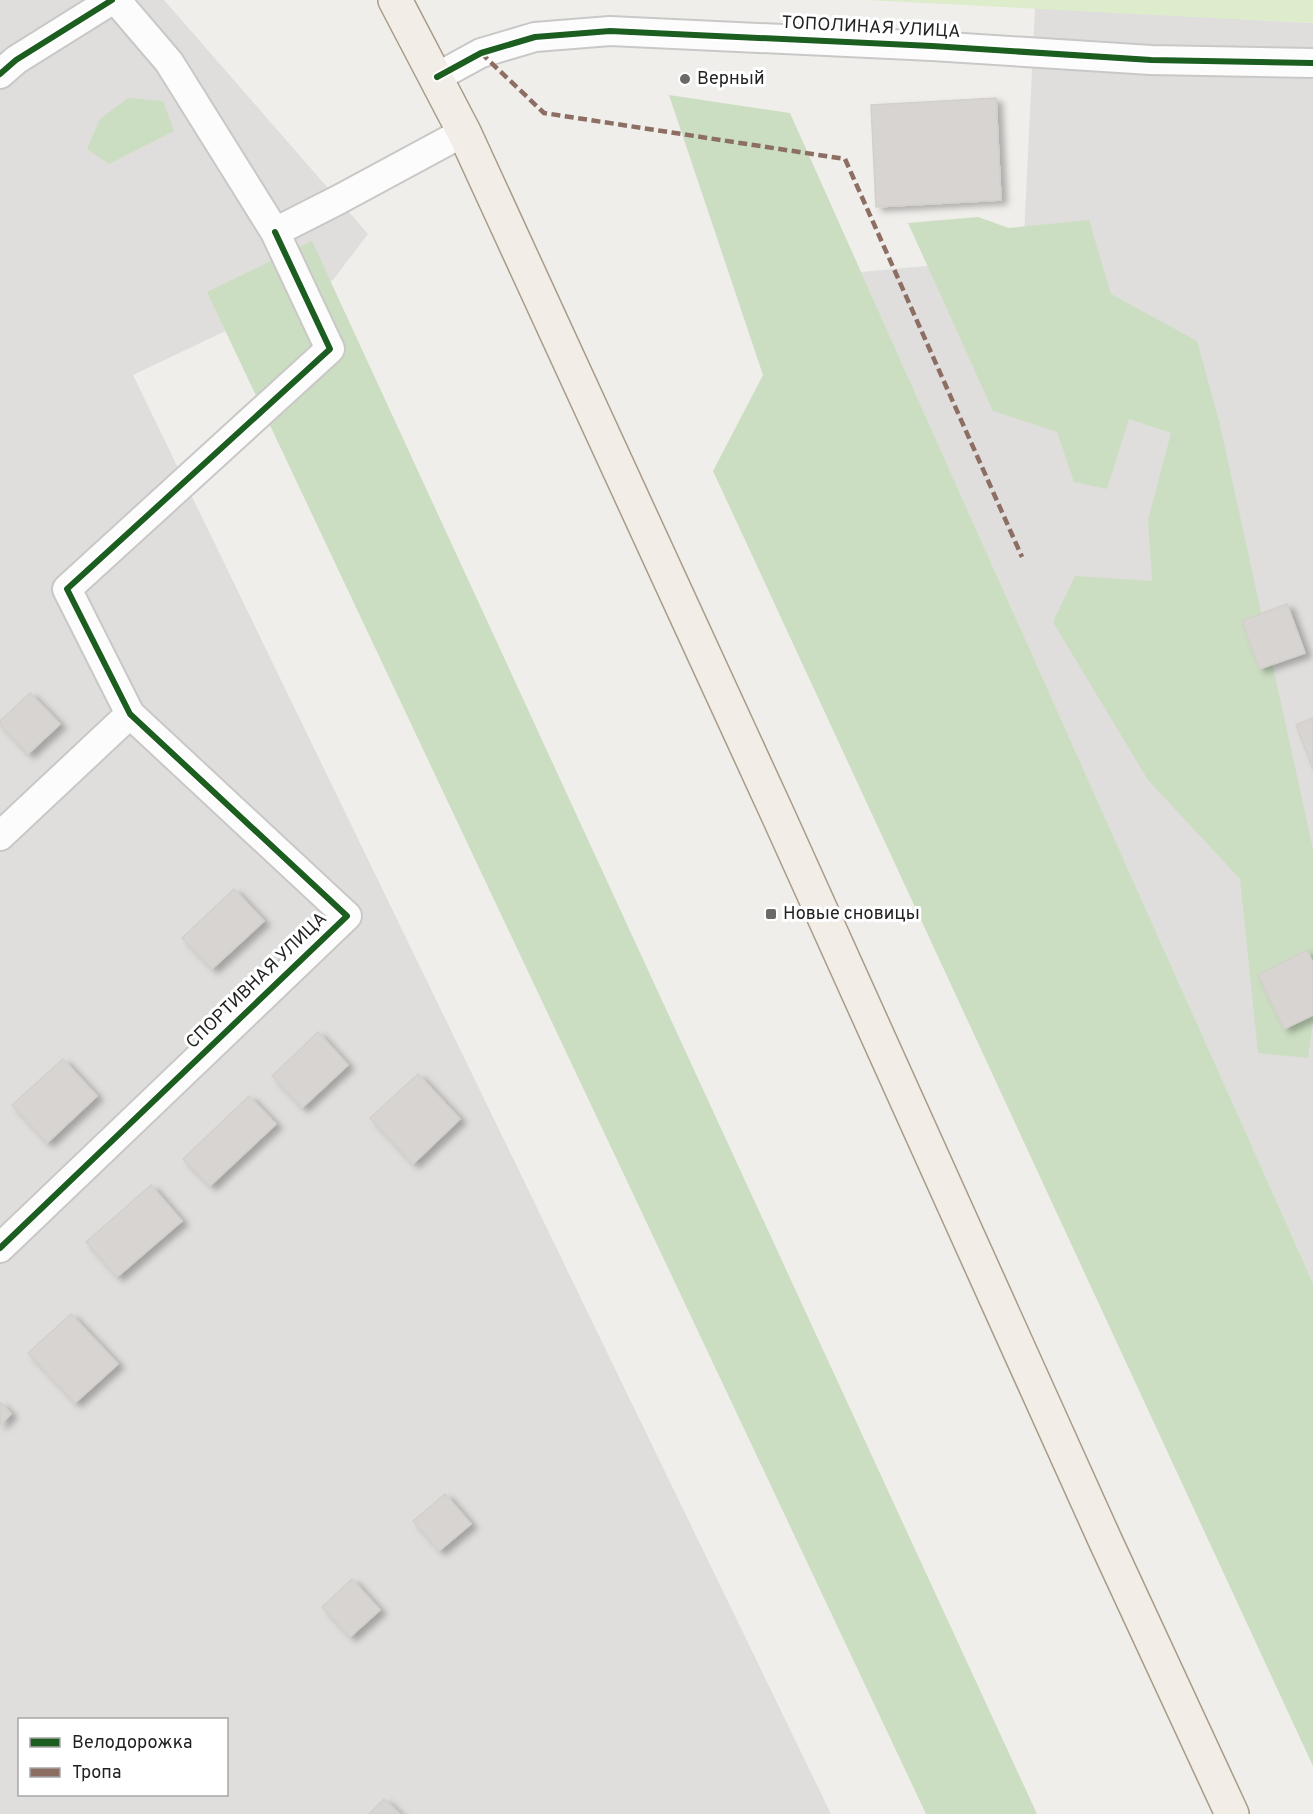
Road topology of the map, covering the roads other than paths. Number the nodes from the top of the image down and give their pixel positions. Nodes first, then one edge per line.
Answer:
1 (114, 0) edge
2 (395, 0) edge
3 (1313, 63) edge
4 (0, 74) edge
5 (437, 77) junction
6 (464, 132) junction
7 (275, 232) junction
8 (130, 714) junction
9 (0, 836) edge
10 (0, 1248) edge
11 (1232, 1814) edge

1 - 4 street
1 - 7 street
2 - 5 main road
3 - 5 street, ТОПОЛИНАЯ УЛИЦА
5 - 6 main road
6 - 7 street
6 - 11 main road
7 - 8 street
8 - 9 street
8 - 10 street, СПОРТИВНАЯ УЛИЦА

